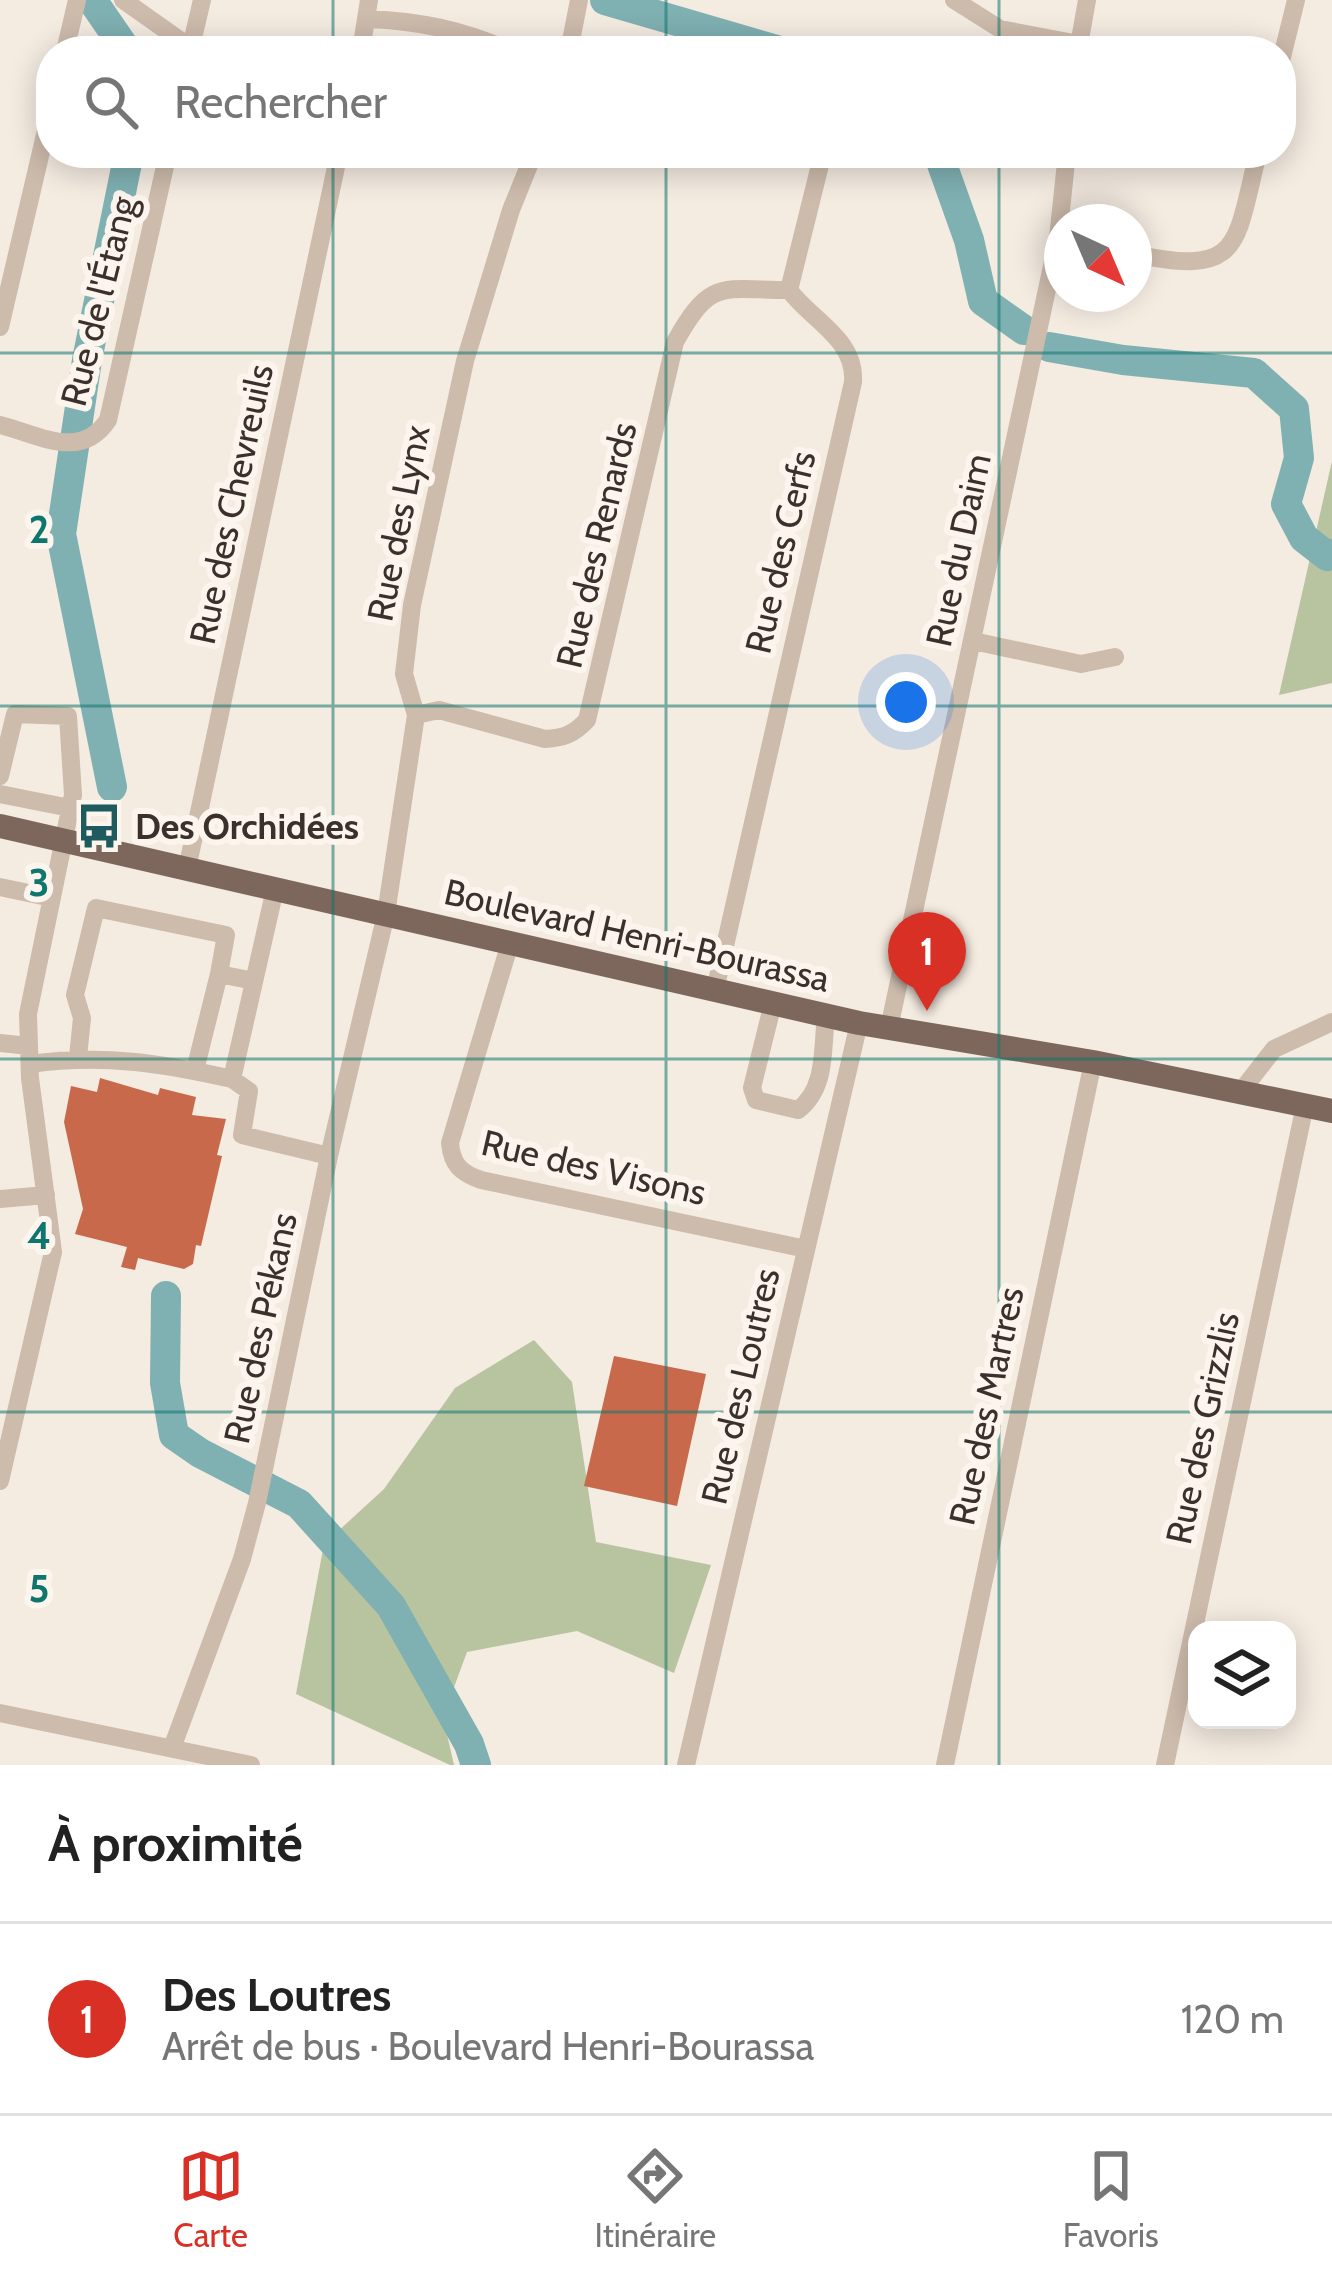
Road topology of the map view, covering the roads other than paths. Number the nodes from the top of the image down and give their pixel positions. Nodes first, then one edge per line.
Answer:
1 (123, 0) edge
2 (202, 0) edge
3 (954, 0) edge
4 (1087, 0) edge
5 (1296, 0) edge
6 (76, 1) edge
7 (368, 10) edge
8 (68, 36) edge
9 (171, 36) edge
10 (193, 36) edge
11 (477, 36) edge
12 (1033, 36) edge
13 (1080, 36) edge
14 (1287, 36) edge
15 (37, 168) edge
16 (165, 168) edge
17 (336, 168) edge
18 (528, 168) edge
19 (819, 168) edge
20 (1066, 168) edge
21 (1254, 168) edge
22 (1063, 204) edge
23 (1152, 258) edge
24 (789, 290) junction
25 (1044, 312) edge
26 (0, 327) edge
27 (0, 424) edge
28 (973, 641) junction
29 (1115, 657) dead end
30 (416, 715) junction
31 (0, 776) edge
32 (0, 794) edge
33 (70, 808) junction
34 (0, 826) edge
35 (63, 840) junction
36 (187, 869) junction
37 (275, 889) junction
38 (1, 892) edge
39 (52, 898) junction
40 (386, 914) junction
41 (510, 943) junction
42 (219, 974) junction
43 (254, 981) junction
44 (715, 989) junction
45 (772, 1003) junction
46 (826, 1015) junction
47 (1332, 1022) edge
48 (859, 1023) junction
49 (889, 1028) junction
50 (0, 1043) edge
51 (30, 1055) junction
52 (78, 1058) junction
53 (1093, 1061) junction
54 (195, 1070) junction
55 (232, 1079) junction
56 (1242, 1090) junction
57 (1305, 1105) junction
58 (1332, 1112) edge
59 (329, 1156) junction
60 (46, 1195) junction
61 (0, 1199) edge
62 (806, 1250) junction
63 (0, 1481) edge
64 (0, 1713) edge
65 (172, 1748) junction
66 (250, 1765) edge
67 (686, 1765) edge
68 (945, 1765) edge
69 (1165, 1765) edge

1 - 9 street
2 - 10 street
3 - 12 street
4 - 13 street
5 - 14 street
6 - 8 street
7 - 11 street
15 - 26 street
16 - 27 street, Rue de l'Étang
17 - 36 street, Rue des Chevreuils
18 - 30 street, Rue des Lynx
19 - 24 street
20 - 22 street, Rue du Daim
21 - 23 street
24 - 30 street, Rue des Renards
24 - 44 street, Rue des Cerfs
25 - 28 street, Rue du Daim
28 - 29 street
28 - 49 street, Rue du Daim
30 - 40 street, Rue des Lynx
31 - 33 street
32 - 33 street
33 - 35 street
34 - 35 main road, Boulevard Henri-Bourassa
35 - 36 main road, Boulevard Henri-Bourassa
35 - 39 street
36 - 37 main road, Boulevard Henri-Bourassa
37 - 40 main road, Boulevard Henri-Bourassa
37 - 43 street
38 - 39 street
39 - 51 street
40 - 41 main road, Boulevard Henri-Bourassa
40 - 59 street, Rue des Pékans
41 - 44 main road, Boulevard Henri-Bourassa
41 - 62 street, Rue des Visons
42 - 43 street
42 - 52 street
42 - 54 street
43 - 55 street
44 - 45 main road, Boulevard Henri-Bourassa
45 - 46 main road, Boulevard Henri-Bourassa
45 - 46 street
46 - 48 main road, Boulevard Henri-Bourassa
47 - 56 street
48 - 49 main road, Boulevard Henri-Bourassa
48 - 62 street, Rue des Loutres
49 - 53 main road, Boulevard Henri-Bourassa
50 - 51 street
51 - 52 street
51 - 60 street
52 - 54 street
53 - 56 main road, Boulevard Henri-Bourassa
53 - 68 street, Rue des Martres
54 - 55 street
55 - 59 street
56 - 57 main road, Boulevard Henri-Bourassa
57 - 58 main road, Boulevard Henri-Bourassa
57 - 69 street, Rue des Grizzlis
59 - 65 street, Rue des Pékans
60 - 61 street
60 - 63 street
62 - 67 street, Rue des Loutres
64 - 65 street
65 - 66 street

